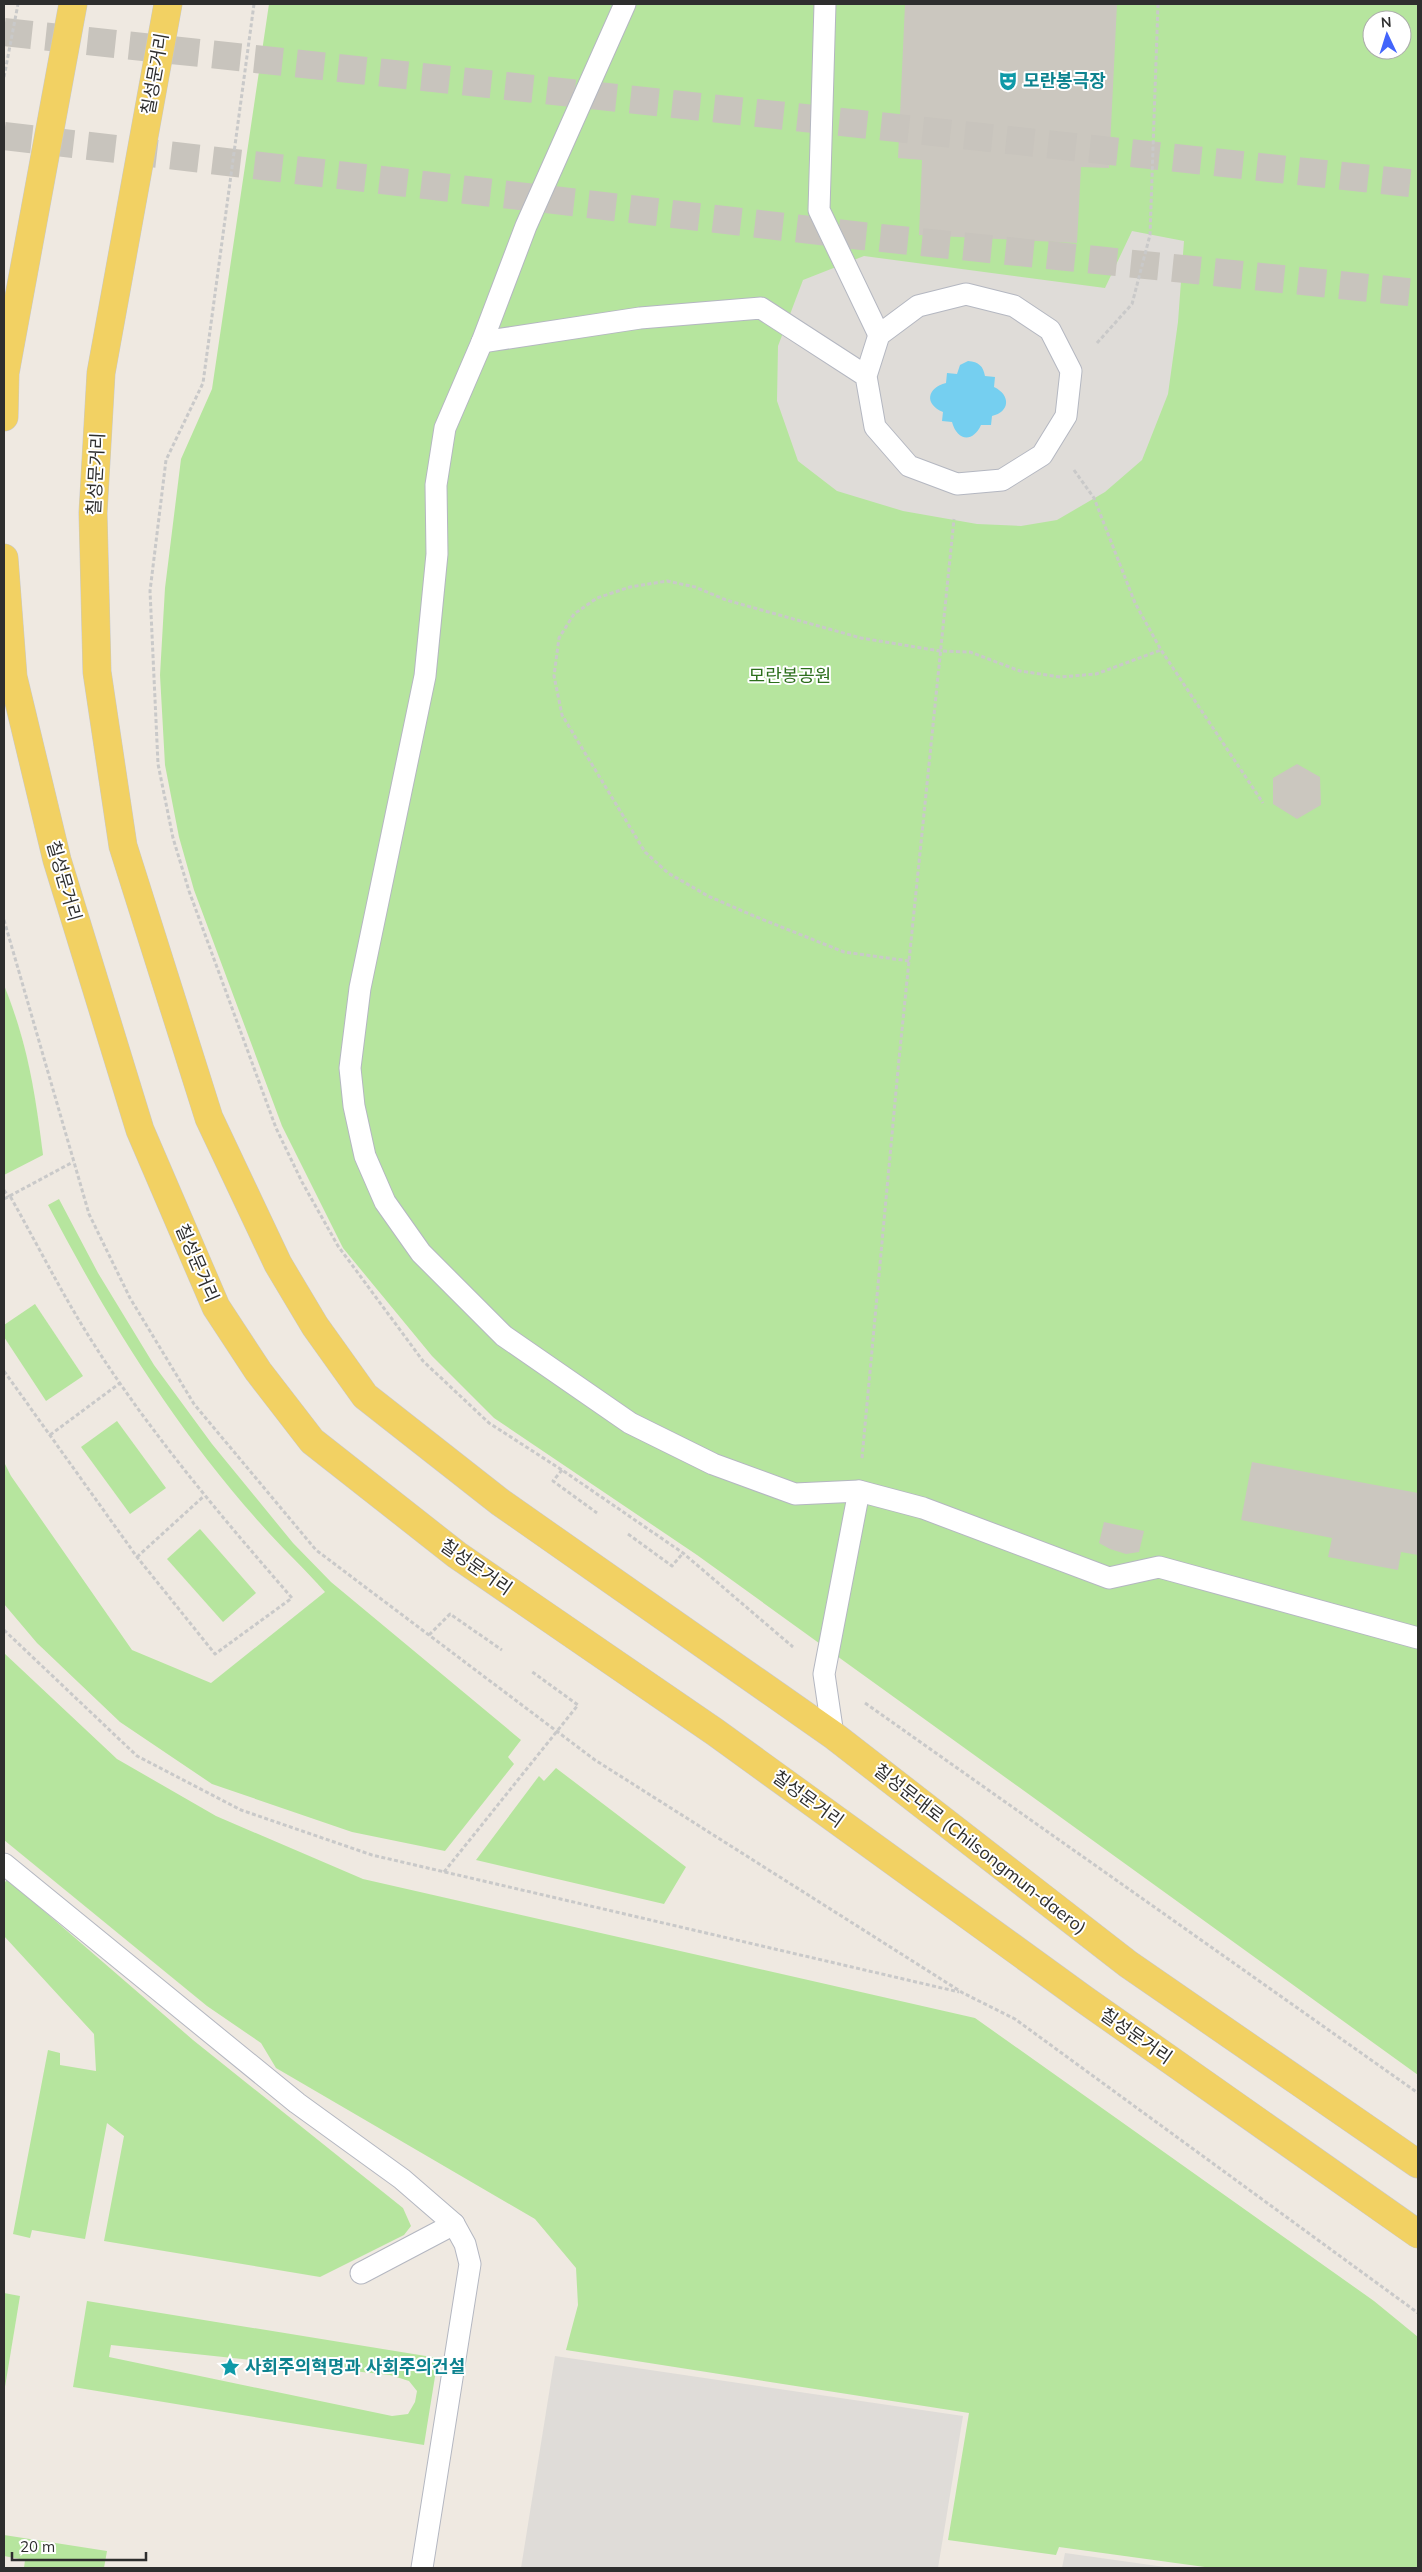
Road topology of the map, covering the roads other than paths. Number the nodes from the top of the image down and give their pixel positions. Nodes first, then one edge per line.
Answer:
1 (73, 4) edge
2 (168, 4) edge
3 (625, 4) edge
4 (825, 4) edge
5 (879, 335) junction
6 (482, 342) junction
7 (866, 376) junction
8 (4, 418) edge
9 (4, 558) edge
10 (859, 1491) junction
11 (1418, 1638) edge
12 (833, 1735) junction
13 (4, 1864) edge
14 (1418, 2164) edge
15 (454, 2224) junction
16 (1418, 2234) edge
17 (360, 2274) dead end
18 (422, 2568) edge

1 - 8 main road
2 - 12 main road, 칠성문거리
3 - 6 lane
4 - 5 lane
5 - 7 lane
5 - 7 lane
6 - 7 lane
6 - 10 lane
9 - 16 main road, 칠성문거리
10 - 11 lane
10 - 12 lane
12 - 14 main road, 칠성문대로 (Chilsongmun-daero)
13 - 15 lane
15 - 17 lane
15 - 18 lane

